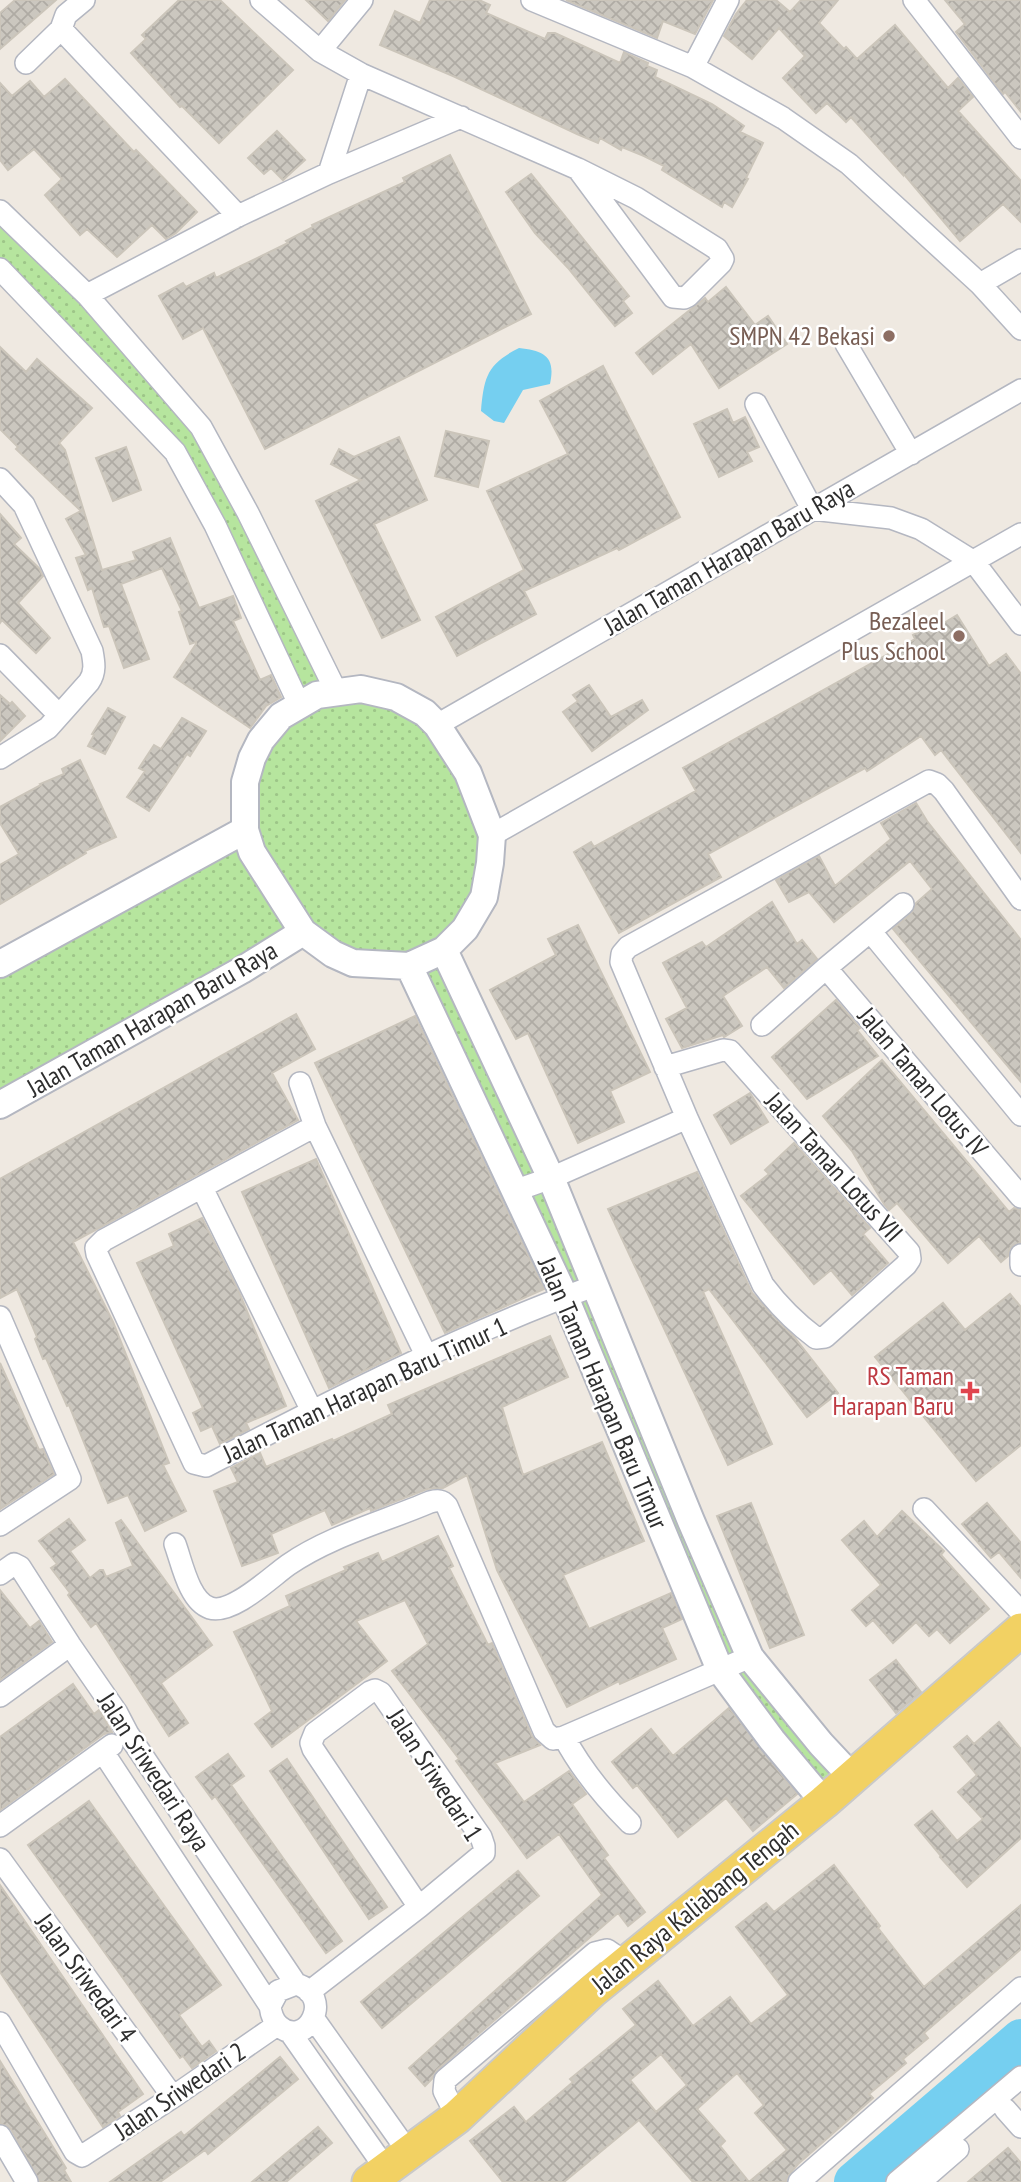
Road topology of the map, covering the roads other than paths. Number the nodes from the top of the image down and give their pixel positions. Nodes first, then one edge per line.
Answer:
1 (84, 0) edge
2 (261, 0) edge
3 (362, 0) edge
4 (532, 0) edge
5 (728, 0) edge
6 (914, 0) edge
7 (61, 29) junction
8 (320, 51) junction
9 (26, 63) dead end
10 (693, 67) junction
11 (361, 74) junction
12 (461, 117) junction
13 (1021, 138) edge
14 (578, 169) junction
15 (329, 173) junction
16 (0, 211) edge
17 (238, 216) junction
18 (1021, 260) edge
19 (0, 269) edge
20 (980, 284) junction
21 (87, 295) junction
22 (1021, 329) edge
23 (846, 344) dead end
24 (1021, 390) edge
25 (756, 404) dead end
26 (911, 454) junction
27 (0, 479) edge
28 (812, 509) junction
29 (1021, 534) edge
30 (974, 562) junction
31 (1021, 624) edge
32 (0, 655) edge
33 (336, 691) junction
34 (299, 704) junction
35 (59, 715) junction
36 (437, 725) junction
37 (0, 758) edge
38 (245, 830) junction
39 (492, 835) junction
40 (1021, 899) edge
41 (903, 904) dead end
42 (303, 932) junction
43 (871, 932) junction
44 (444, 950) junction
45 (0, 964) edge
46 (409, 966) junction
47 (825, 968) junction
48 (762, 1025) dead end
49 (665, 1067) junction
50 (300, 1083) dead end
51 (0, 1105) edge
52 (1021, 1115) edge
53 (687, 1118) junction
54 (315, 1126) junction
55 (551, 1178) junction
56 (202, 1188) junction
57 (514, 1191) junction
58 (1021, 1197) edge
59 (1021, 1255) edge
60 (1021, 1265) edge
61 (594, 1286) junction
62 (565, 1297) junction
63 (0, 1317) edge
64 (427, 1357) junction
65 (312, 1411) junction
66 (925, 1509) dead end
67 (0, 1525) edge
68 (175, 1544) dead end
69 (6, 1570) edge
70 (1021, 1612) edge
71 (1021, 1630) edge
72 (70, 1645) junction
73 (750, 1657) junction
74 (720, 1670) junction
75 (0, 1696) edge
76 (128, 1734) junction
77 (564, 1737) junction
78 (103, 1752) junction
79 (851, 1776) junction
80 (824, 1802) junction
81 (630, 1823) dead end
82 (0, 1826) edge
83 (0, 1859) edge
84 (419, 1907) junction
85 (303, 1988) junction
86 (1021, 1988) edge
87 (314, 2019) junction
88 (279, 2021) junction
89 (0, 2023) edge
90 (1021, 2077) edge
91 (173, 2097) junction
92 (1013, 2102) edge
93 (1021, 2127) edge
94 (0, 2136) edge
95 (388, 2168) edge
96 (27, 2182) edge
97 (799, 2182) edge
98 (897, 2182) edge
99 (920, 2182) edge

1 - 7 street
2 - 8 street
3 - 8 street
4 - 10 street
5 - 10 street
6 - 13 street
7 - 9 street
7 - 17 street
8 - 11 street
10 - 20 street
11 - 12 street
11 - 15 street
12 - 14 street
12 - 15 street
14 - 14 street
15 - 17 street
16 - 21 street
17 - 21 street
18 - 20 street
19 - 34 street
20 - 22 street
21 - 33 street
23 - 26 street
24 - 26 street, Jalan Taman Harapan Baru Raya
25 - 28 street
26 - 28 street, Jalan Taman Harapan Baru Raya
27 - 35 street
28 - 30 street
28 - 36 street, Jalan Taman Harapan Baru Raya
29 - 30 street
30 - 31 street
30 - 39 street
32 - 35 street
33 - 34 street
33 - 36 street
34 - 38 street
35 - 37 street
36 - 39 street
38 - 42 street
38 - 45 street
39 - 44 street
40 - 49 street, Jalan Taman Lotus VII
41 - 43 street
42 - 46 street
42 - 51 street, Jalan Taman Harapan Baru Raya
43 - 47 street
43 - 52 street
44 - 46 street
44 - 55 street, Jalan Taman Harapan Baru Timur
46 - 57 street, Jalan Taman Harapan Baru Timur
47 - 48 street
47 - 58 street, Jalan Taman Lotus IV
49 - 53 street, Jalan Taman Lotus VII
49 - 53 street, Jalan Taman Lotus VII
50 - 54 street
53 - 55 street
54 - 56 street
54 - 64 street
55 - 57 street
55 - 61 street, Jalan Taman Harapan Baru Timur
56 - 65 street
56 - 65 street, Jalan Taman Harapan Baru Timur 1
57 - 62 street, Jalan Taman Harapan Baru Timur
59 - 60 street
61 - 62 street, Jalan Taman Harapan Baru Timur 1
61 - 73 street, Jalan Taman Harapan Baru Timur
62 - 64 street, Jalan Taman Harapan Baru Timur 1
62 - 74 street, Jalan Taman Harapan Baru Timur
63 - 67 street
64 - 65 street, Jalan Taman Harapan Baru Timur 1
66 - 70 street
68 - 77 street
69 - 72 street, Jalan Sriwedari Raya
71 - 79 main road, Jalan Raya Kaliabang Tengah
72 - 75 street
72 - 76 street, Jalan Sriwedari Raya
73 - 74 street
73 - 79 street, Jalan Taman Harapan Baru Timur
74 - 77 street
74 - 80 street, Jalan Taman Harapan Baru Timur
76 - 78 street
76 - 85 street, Jalan Sriwedari Raya
77 - 81 street
78 - 82 street
78 - 88 street, Jalan Sriwedari Raya
79 - 80 main road, Jalan Raya Kaliabang Tengah
80 - 95 main road, Jalan Raya Kaliabang Tengah
83 - 91 street, Jalan Sriwedari 4
84 - 84 street, Jalan Sriwedari 1
84 - 85 street, Jalan Sriwedari 1
85 - 87 street
85 - 88 street
86 - 97 street
87 - 88 street
87 - 95 street
88 - 91 street, Jalan Sriwedari 2
88 - 95 street, Jalan Sriwedari Raya
89 - 91 street, Jalan Sriwedari 2
90 - 98 street
92 - 93 street
92 - 99 street
94 - 96 street

